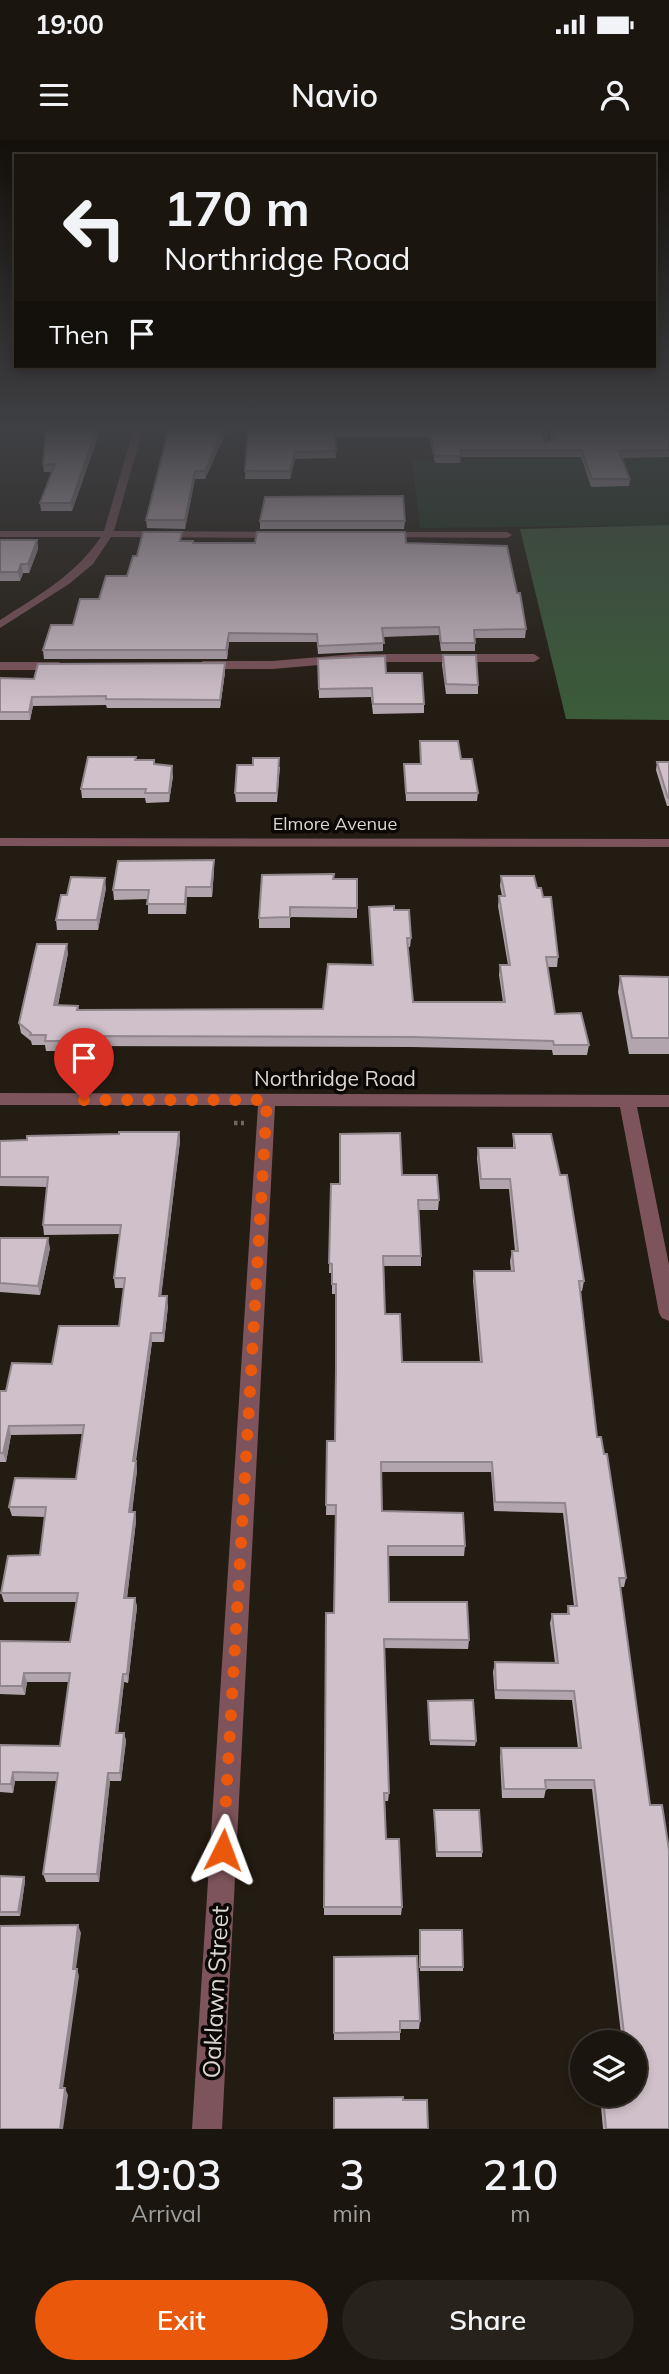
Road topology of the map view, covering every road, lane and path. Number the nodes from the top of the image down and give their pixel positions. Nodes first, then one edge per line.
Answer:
1 (112, 521) edge
2 (0, 534) edge
3 (108, 534) junction
4 (291, 535) edge
5 (372, 535) edge
6 (507, 536) dead end
7 (0, 625) edge
8 (534, 658) dead end
9 (191, 665) edge
10 (0, 666) edge
11 (69, 666) edge
12 (0, 842) edge
13 (669, 843) edge
14 (0, 1099) edge
15 (267, 1100) junction
16 (626, 1101) junction
17 (669, 1101) edge
18 (669, 1313) edge
19 (207, 2129) edge

1 - 3 street
2 - 3 street
3 - 4 street
3 - 7 street
5 - 6 street
8 - 9 street
10 - 11 street
12 - 13 street, Elmore Avenue
14 - 15 street, Northridge Road
15 - 16 street, Northridge Road
15 - 19 street, Oaklawn Street
16 - 17 street, Northridge Road
16 - 18 street

